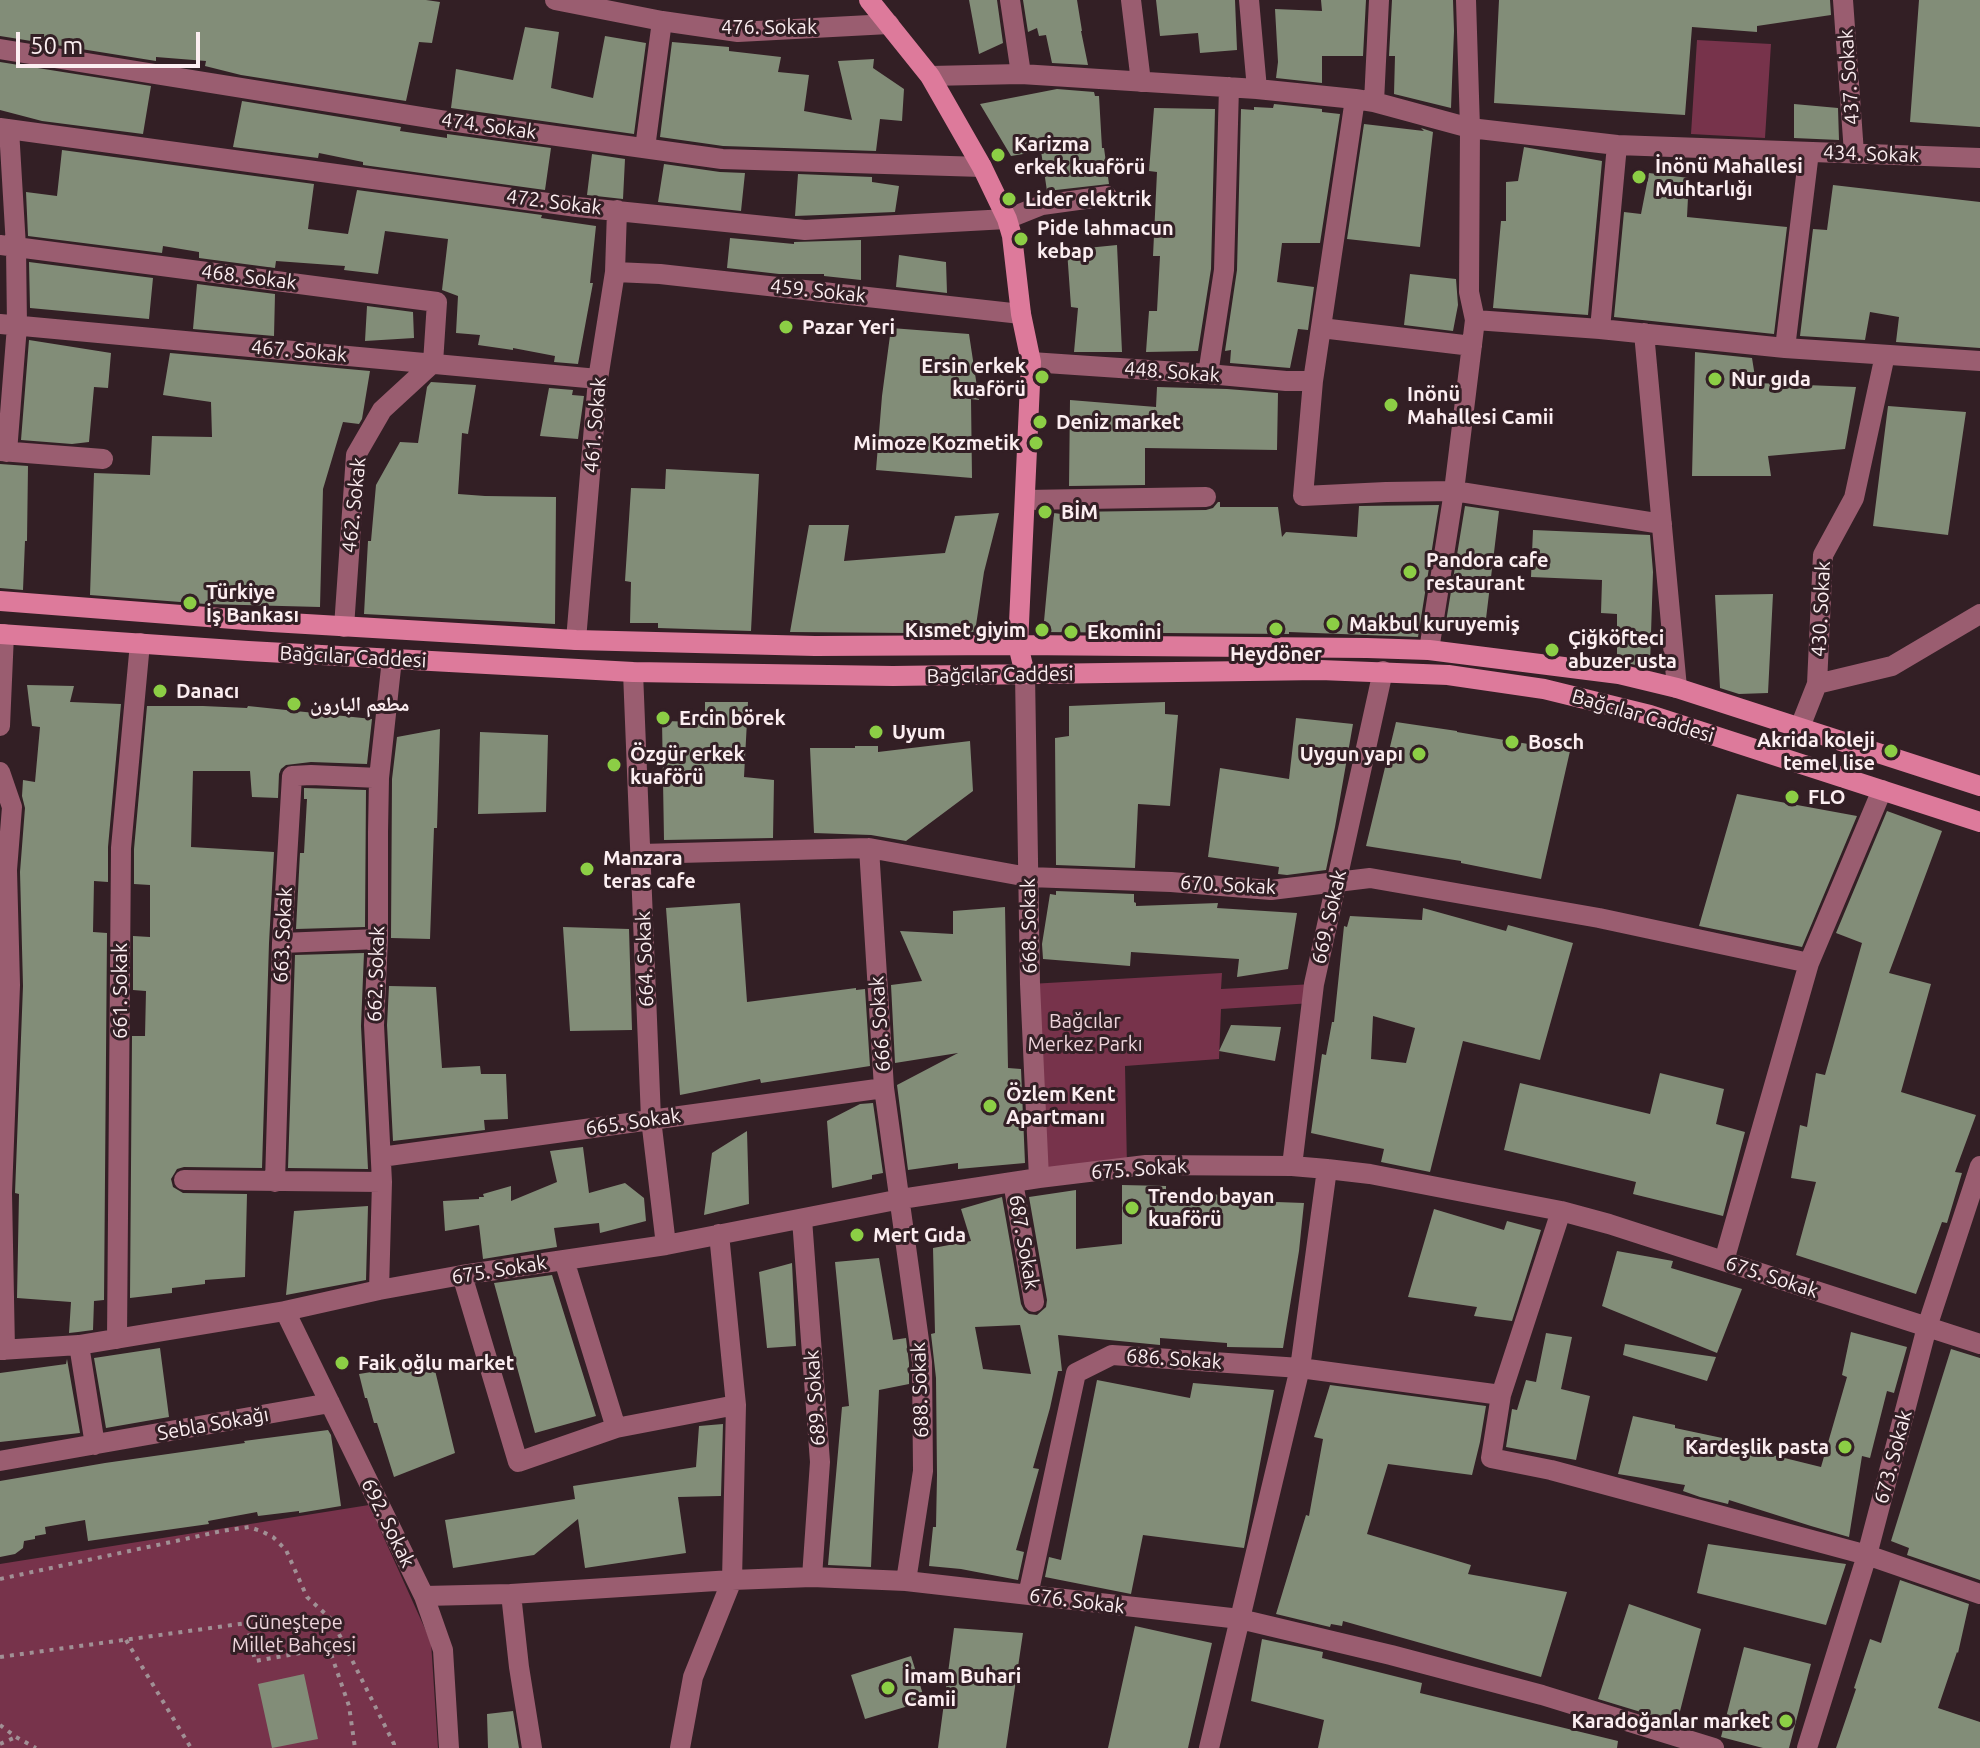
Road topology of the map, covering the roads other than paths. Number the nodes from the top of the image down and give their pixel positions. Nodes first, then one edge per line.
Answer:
1 (555, 0) edge
2 (869, 0) edge
3 (1010, 0) edge
4 (1131, 0) edge
5 (1249, 0) edge
6 (1379, 0) edge
7 (1466, 0) edge
8 (1843, 0) edge
9 (662, 21) junction
10 (889, 24) junction
11 (0, 49) edge
12 (1021, 74) junction
13 (930, 76) junction
14 (1141, 82) junction
15 (1229, 87) junction
16 (1257, 89) junction
17 (1364, 100) junction
18 (1470, 128) junction
19 (4, 129) edge
20 (1617, 145) junction
21 (645, 148) junction
22 (1809, 152) junction
23 (1854, 153) junction
24 (1980, 158) edge
25 (982, 167) junction
26 (1107, 196) dead end
27 (617, 210) junction
28 (1007, 219) junction
29 (8, 246) edge
30 (615, 272) junction
31 (1021, 314) junction
32 (1475, 320) junction
33 (8, 325) edge
34 (1321, 328) junction
35 (1600, 329) junction
36 (1644, 333) junction
37 (1472, 346) junction
38 (1785, 348) junction
39 (1885, 355) junction
40 (1980, 361) edge
41 (1031, 362) junction
42 (433, 363) junction
43 (1208, 374) junction
44 (598, 379) junction
45 (1313, 381) junction
46 (4, 451) edge
47 (103, 459) dead end
48 (1454, 491) junction
49 (1206, 497) dead end
50 (1025, 500) junction
51 (1662, 524) junction
52 (0, 601) edge
53 (1980, 614) edge
54 (344, 627) junction
55 (2, 634) edge
56 (576, 640) junction
57 (140, 643) junction
58 (1018, 645) junction
59 (1429, 650) junction
60 (392, 659) junction
61 (1383, 671) junction
62 (633, 672) junction
63 (1025, 674) junction
64 (1817, 684) junction
65 (1677, 688) junction
66 (0, 726) edge
67 (1800, 727) junction
68 (0, 772) edge
69 (379, 778) junction
70 (1980, 786) edge
71 (1882, 790) junction
72 (1980, 822) edge
73 (869, 848) junction
74 (641, 854) junction
75 (1028, 877) junction
76 (1336, 883) junction
77 (378, 939) junction
78 (282, 943) junction
79 (1809, 963) junction
80 (884, 1088) junction
81 (651, 1119) junction
82 (381, 1157) junction
83 (1292, 1166) junction
84 (1980, 1166) edge
85 (1327, 1169) junction
86 (1039, 1178) junction
87 (184, 1180) dead end
88 (275, 1182) junction
89 (382, 1182) junction
90 (1013, 1182) junction
91 (1, 1192) edge
92 (901, 1199) junction
93 (1561, 1211) junction
94 (802, 1219) junction
95 (719, 1234) junction
96 (666, 1245) junction
97 (564, 1260) junction
98 (1724, 1261) junction
99 (462, 1275) junction
100 (379, 1290) junction
101 (1034, 1302) dead end
102 (285, 1311) junction
103 (1927, 1327) junction
104 (117, 1339) junction
105 (1980, 1344) edge
106 (79, 1345) junction
107 (2, 1350) edge
108 (1300, 1368) junction
109 (1501, 1395) junction
110 (330, 1403) junction
111 (736, 1405) junction
112 (616, 1428) junction
113 (95, 1445) junction
114 (0, 1461) edge
115 (1867, 1555) junction
116 (812, 1577) junction
117 (732, 1580) junction
118 (906, 1581) junction
119 (511, 1594) junction
120 (1980, 1594) edge
121 (1028, 1595) junction
122 (424, 1596) junction
123 (1240, 1619) junction
124 (678, 1747) edge
125 (449, 1748) edge
126 (532, 1748) edge
127 (1209, 1748) edge
128 (1714, 1748) edge
129 (1807, 1748) edge

1 - 9 street, 476. Sokak
2 - 10 main road
3 - 12 street
4 - 14 street
5 - 16 street
6 - 17 street
7 - 18 street
8 - 23 street, 437. Sokak
9 - 10 street, 476. Sokak
9 - 21 street
10 - 13 main road
11 - 21 street, 474. Sokak
12 - 13 street, 434. Sokak
12 - 14 street, 434. Sokak
13 - 25 main road
14 - 15 street, 434. Sokak
15 - 16 street, 434. Sokak
15 - 43 street
16 - 17 street, 434. Sokak
17 - 18 street, 434. Sokak
17 - 34 street
18 - 20 street, 434. Sokak
18 - 32 street
19 - 27 street, 472. Sokak
19 - 29 street
20 - 22 street, 434. Sokak
20 - 35 street
21 - 25 street, 474. Sokak
22 - 23 street, 434. Sokak
22 - 38 street
23 - 24 street, 434. Sokak
25 - 28 main road
26 - 28 street, 472. Sokak
27 - 28 street, 472. Sokak
27 - 30 street, 461. Sokak
28 - 31 main road
29 - 33 street
29 - 42 street, 468. Sokak
30 - 31 street, 459. Sokak
30 - 44 street, 461. Sokak
31 - 41 main road
32 - 35 street
32 - 37 street
33 - 42 street, 467. Sokak
33 - 46 street
34 - 37 street
34 - 45 street
35 - 36 street
36 - 38 street
36 - 51 street
37 - 48 street
38 - 39 street
39 - 40 street
39 - 64 street, 430. Sokak
41 - 43 street, 448. Sokak
41 - 50 main road
42 - 44 street, 467. Sokak
42 - 54 street, 462. Sokak
43 - 45 street, 448. Sokak
44 - 56 street, 461. Sokak
45 - 48 street
46 - 47 street
48 - 51 street
48 - 59 street
49 - 50 street
50 - 58 main road
51 - 65 street
52 - 54 main road, Bağcılar Caddesi
53 - 64 street
54 - 56 main road, Bağcılar Caddesi
55 - 57 main road, Bağcılar Caddesi
55 - 66 street
56 - 58 main road, Bağcılar Caddesi
57 - 60 main road, Bağcılar Caddesi
57 - 104 street, 661. Sokak
58 - 59 main road, Bağcılar Caddesi
58 - 63 main road
59 - 65 main road, Bağcılar Caddesi
60 - 62 main road, Bağcılar Caddesi
60 - 69 street, 662. Sokak
61 - 63 main road, Bağcılar Caddesi
61 - 71 main road, Bağcılar Caddesi
61 - 76 street, 669. Sokak
62 - 63 main road, Bağcılar Caddesi
62 - 74 street, 664. Sokak
63 - 75 street, 668. Sokak
64 - 67 street, 430. Sokak
65 - 67 main road, Bağcılar Caddesi
67 - 70 main road, Bağcılar Caddesi
68 - 91 street
69 - 77 street, 662. Sokak
69 - 78 street, 663. Sokak
71 - 72 main road, Bağcılar Caddesi
71 - 79 street
73 - 74 street, 670. Sokak
73 - 75 street, 670. Sokak
73 - 80 street, 666. Sokak
74 - 81 street, 664. Sokak
75 - 76 street, 670. Sokak
75 - 86 street, 668. Sokak
76 - 79 street, 670. Sokak
76 - 83 street, 669. Sokak
77 - 78 street
77 - 82 street, 662. Sokak
78 - 88 street, 663. Sokak
79 - 98 street
80 - 81 street, 665. Sokak
80 - 92 street, 666. Sokak
81 - 82 street, 665. Sokak
81 - 96 street, 664. Sokak
82 - 89 street, 662. Sokak
83 - 85 street, 675. Sokak
83 - 86 street, 675. Sokak
84 - 103 street, 673. Sokak
85 - 93 street, 675. Sokak
85 - 108 street
86 - 90 street, 675. Sokak
87 - 88 street
88 - 89 street
89 - 100 street, 662. Sokak
90 - 92 street, 675. Sokak
90 - 101 street, 687. Sokak
91 - 107 street
92 - 94 street, 675. Sokak
92 - 118 street, 688. Sokak
93 - 98 street, 675. Sokak
93 - 109 street
94 - 95 street, 675. Sokak
94 - 116 street, 689. Sokak
95 - 96 street, 675. Sokak
95 - 111 street
96 - 97 street, 675. Sokak
97 - 99 street, 675. Sokak
97 - 112 street
98 - 103 street, 675. Sokak
99 - 100 street, 675. Sokak
99 - 112 street
100 - 102 street, 675. Sokak
102 - 104 street, 675. Sokak
102 - 110 street, 692. Sokak
103 - 105 street, 675. Sokak
103 - 115 street, 673. Sokak
104 - 106 street, 675. Sokak
106 - 107 street, 675. Sokak
106 - 113 street
108 - 109 street, 686. Sokak
108 - 121 street, 686. Sokak
108 - 123 street
109 - 115 street
110 - 113 street, Sebla Sokağı
110 - 122 street, 692. Sokak
111 - 112 street
111 - 117 street
113 - 114 street, Sebla Sokağı
115 - 120 street
115 - 129 street, 673. Sokak
116 - 117 street, 676. Sokak
116 - 118 street, 676. Sokak
117 - 119 street, 676. Sokak
117 - 124 street
118 - 121 street, 676. Sokak
119 - 122 street, 676. Sokak
119 - 126 street
121 - 123 street, 676. Sokak
122 - 125 street, 692. Sokak
123 - 127 street
123 - 128 street, 676. Sokak

